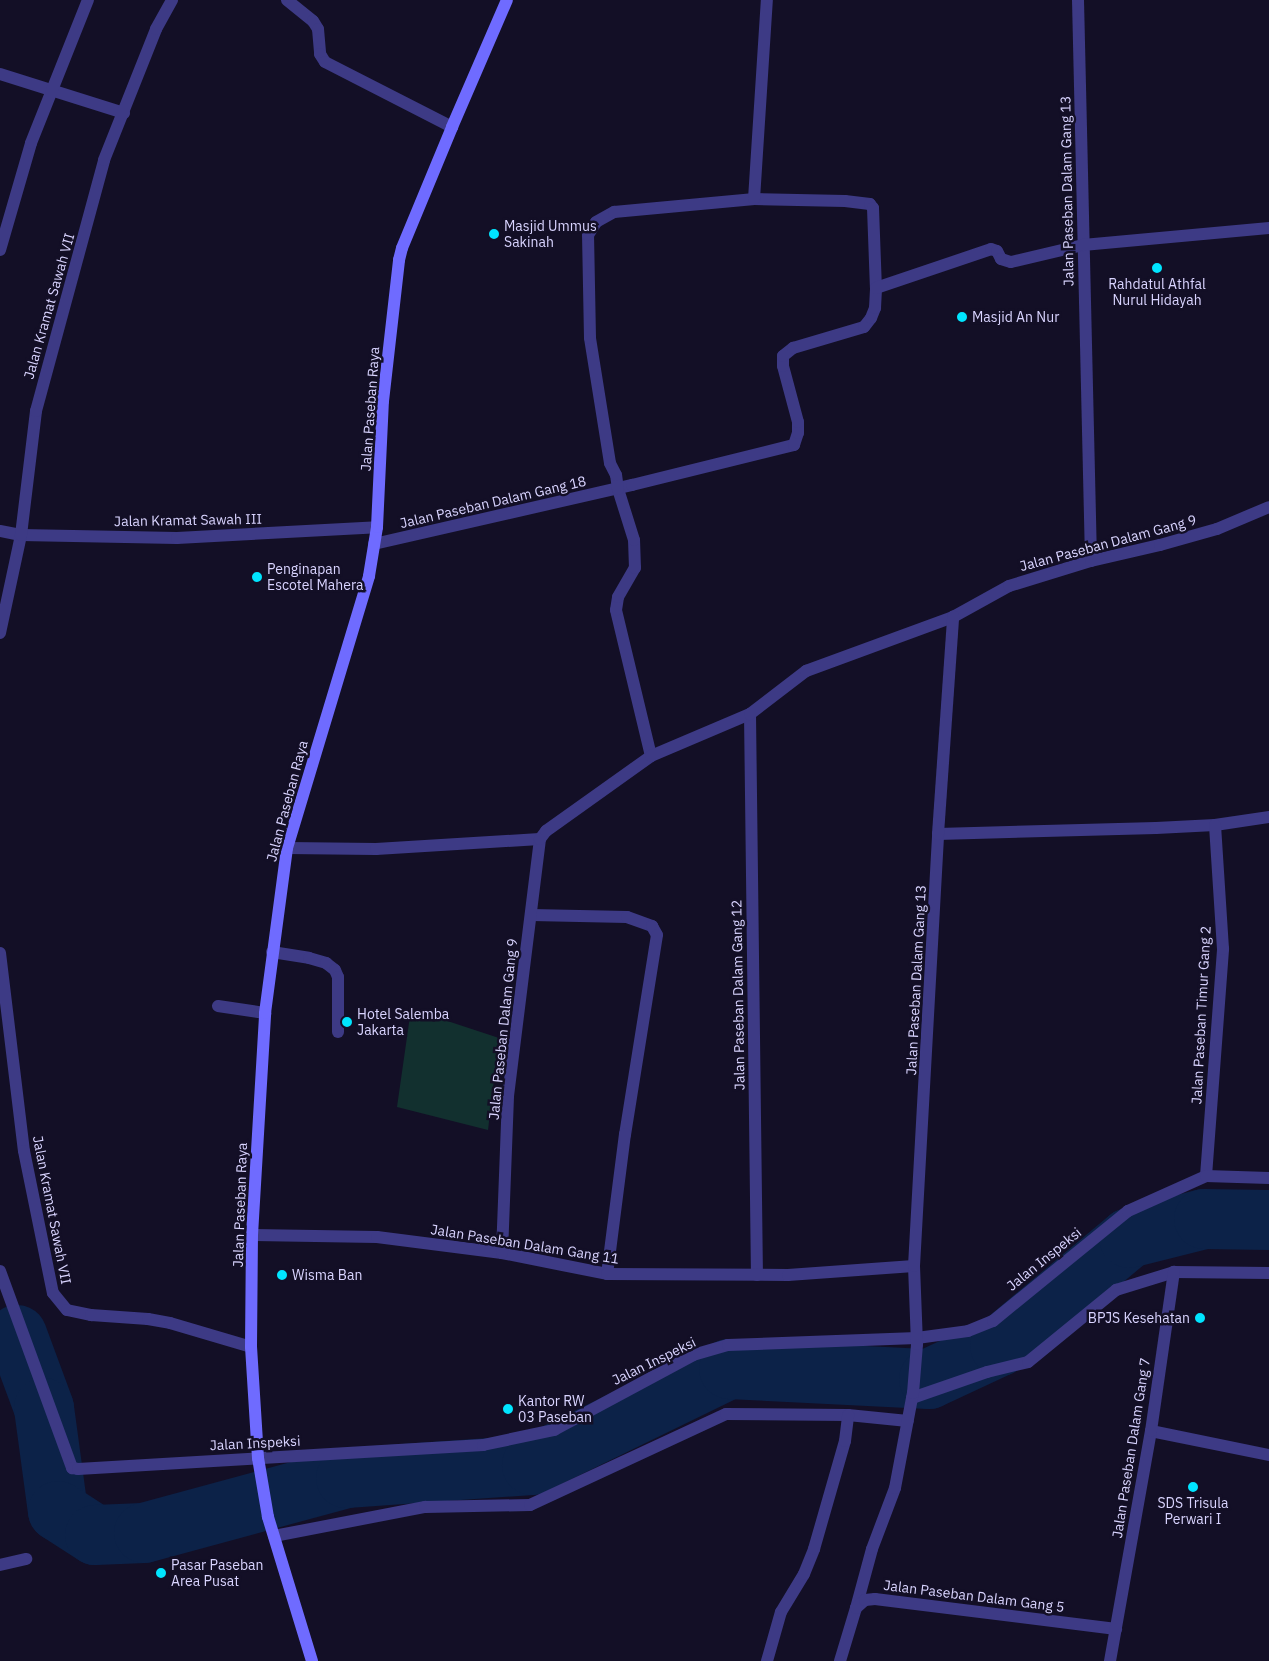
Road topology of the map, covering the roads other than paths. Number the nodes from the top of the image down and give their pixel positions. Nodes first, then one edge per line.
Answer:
1 (88, 0) edge
2 (172, 0) edge
3 (287, 0) edge
4 (507, 0) edge
5 (767, 0) edge
6 (1078, 0) edge
7 (0, 74) edge
8 (52, 89) junction
9 (124, 114) junction
10 (452, 127) junction
11 (754, 199) junction
12 (1269, 228) edge
13 (1083, 245) junction
14 (0, 250) edge
15 (876, 288) junction
16 (618, 488) junction
17 (1269, 507) edge
18 (377, 527) junction
19 (0, 531) edge
20 (21, 535) junction
21 (374, 544) junction
22 (1091, 561) junction
23 (953, 617) junction
24 (0, 633) edge
25 (750, 714) junction
26 (651, 756) junction
27 (1269, 817) edge
28 (1215, 825) junction
29 (938, 834) junction
30 (540, 839) junction
31 (287, 848) junction
32 (532, 914) junction
33 (272, 952) junction
34 (0, 953) edge
35 (218, 1006) dead end
36 (265, 1014) junction
37 (338, 1032) dead end
38 (1206, 1176) junction
39 (1269, 1178) edge
40 (252, 1235) junction
41 (502, 1253) junction
42 (914, 1266) junction
43 (0, 1271) edge
44 (1174, 1272) junction
45 (1269, 1273) edge
46 (607, 1274) junction
47 (757, 1275) junction
48 (917, 1341) junction
49 (251, 1347) junction
50 (912, 1395) junction
51 (848, 1416) junction
52 (908, 1421) junction
53 (1151, 1431) junction
54 (1269, 1456) edge
55 (259, 1464) junction
56 (274, 1536) junction
57 (26, 1559) dead end
58 (0, 1565) edge
59 (856, 1608) junction
60 (1116, 1629) junction
61 (312, 1661) edge
62 (767, 1661) edge
63 (840, 1661) edge
64 (1110, 1661) edge

1 - 8 street
2 - 9 street, Jalan Kramat Sawah VII
3 - 10 street
4 - 10 main road, Jalan Paseban Raya
5 - 11 street
6 - 13 street, Jalan Paseban Dalam Gang 13
7 - 8 street
8 - 9 street
8 - 14 street
9 - 20 street, Jalan Kramat Sawah VII
10 - 18 main road, Jalan Paseban Raya
11 - 15 street
11 - 16 street
12 - 13 street
13 - 15 street
13 - 22 street, Jalan Paseban Dalam Gang 13
15 - 16 street, Jalan Paseban Dalam Gang 18
16 - 21 street, Jalan Paseban Dalam Gang 18
16 - 26 street
17 - 22 street, Jalan Paseban Dalam Gang 9
18 - 20 street, Jalan Kramat Sawah III
18 - 21 main road, Jalan Paseban Raya
19 - 20 street, Jalan Kramat Sawah III
20 - 24 street, Jalan Kramat Sawah VII
21 - 31 main road, Jalan Paseban Raya
22 - 23 street, Jalan Paseban Dalam Gang 9
23 - 25 street, Jalan Paseban Dalam Gang 9
23 - 29 street, Jalan Paseban Dalam Gang 13
25 - 26 street, Jalan Paseban Dalam Gang 9
25 - 47 street, Jalan Paseban Dalam Gang 12
26 - 30 street, Jalan Paseban Dalam Gang 9
27 - 28 street
28 - 29 street
28 - 38 street, Jalan Paseban Timur Gang 2
29 - 42 street, Jalan Paseban Dalam Gang 13
30 - 31 street
30 - 32 street, Jalan Paseban Dalam Gang 9
31 - 33 main road, Jalan Paseban Raya
32 - 41 street, Jalan Paseban Dalam Gang 9
32 - 46 street
33 - 36 main road, Jalan Paseban Raya
33 - 37 street
34 - 49 street, Jalan Kramat Sawah VII
35 - 36 street
36 - 40 main road, Jalan Paseban Raya
38 - 39 street, Jalan Inspeksi
38 - 48 street, Jalan Inspeksi
40 - 41 street, Jalan Paseban Dalam Gang 11
40 - 49 main road, Jalan Paseban Raya
41 - 46 street, Jalan Paseban Dalam Gang 11
42 - 47 street, Jalan Paseban Dalam Gang 11
42 - 48 street, Jalan Paseban Dalam Gang 13
43 - 55 street, Jalan Inspeksi
44 - 45 street
44 - 50 street
44 - 53 street, Jalan Paseban Dalam Gang 7
46 - 47 street, Jalan Paseban Dalam Gang 11
48 - 50 street, Jalan Paseban Dalam Gang 13
48 - 55 street, Jalan Inspeksi
49 - 55 main road, Jalan Paseban Raya
50 - 52 street, Jalan Paseban Dalam Gang 13
51 - 52 street
51 - 56 street
51 - 62 street
52 - 59 street, Jalan Paseban Dalam Gang 13
53 - 54 street
53 - 60 street, Jalan Paseban Dalam Gang 7
55 - 56 main road, Jalan Paseban Raya
56 - 61 main road, Jalan Paseban Raya
57 - 58 street
59 - 60 street, Jalan Paseban Dalam Gang 5
59 - 63 street
60 - 64 street, Jalan Paseban Dalam Gang 7

